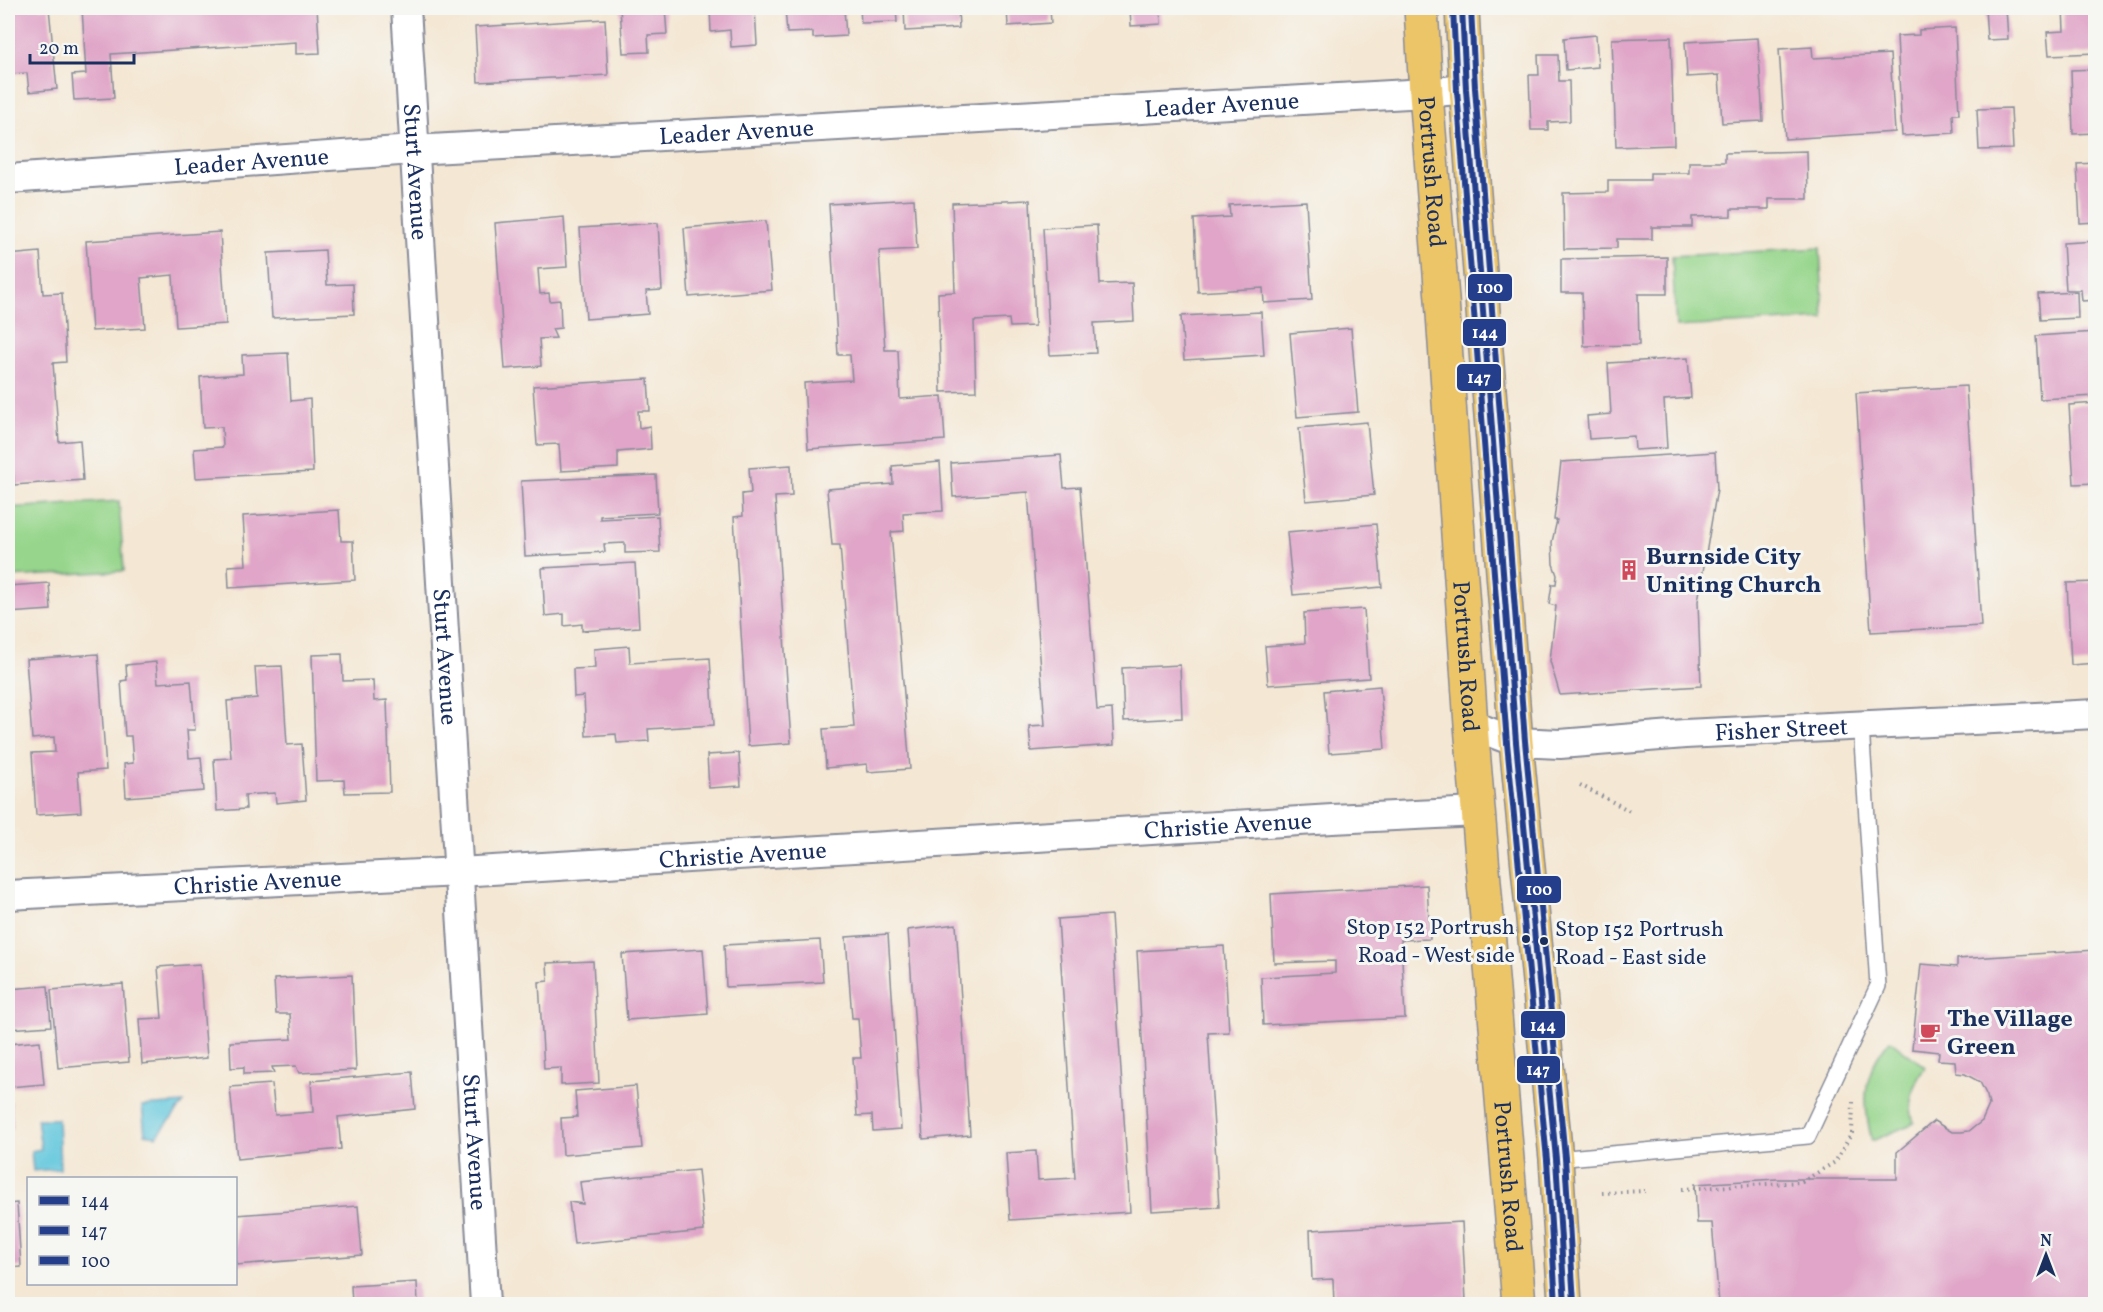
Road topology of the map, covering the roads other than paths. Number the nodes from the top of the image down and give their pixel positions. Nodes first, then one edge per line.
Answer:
1 (406, 8) edge
2 (1421, 8) edge
3 (1462, 8) edge
4 (1466, 89) junction
5 (1426, 93) junction
6 (413, 150) junction
7 (8, 179) edge
8 (2096, 714) edge
9 (1471, 725) junction
10 (1861, 726) junction
11 (1516, 742) junction
12 (1478, 812) junction
13 (459, 872) junction
14 (8, 895) edge
15 (1556, 1159) junction
16 (485, 1305) edge
17 (1519, 1305) edge
18 (1565, 1305) edge

1 - 6 street, Sturt Avenue
2 - 5 highway, Portrush Road
3 - 4 highway, Portrush Road
4 - 5 street, Leader Avenue
4 - 11 highway, Portrush Road
5 - 6 street, Leader Avenue
5 - 9 highway, Portrush Road
6 - 7 street, Leader Avenue
6 - 13 street, Sturt Avenue
8 - 10 street, Fisher Street
9 - 11 street, Fisher Street
9 - 12 highway, Portrush Road
10 - 11 street, Fisher Street
10 - 15 lane
11 - 15 highway, Portrush Road
12 - 13 street, Christie Avenue
12 - 17 highway, Portrush Road
13 - 14 street, Christie Avenue
13 - 16 street, Sturt Avenue
15 - 18 highway, Portrush Road

